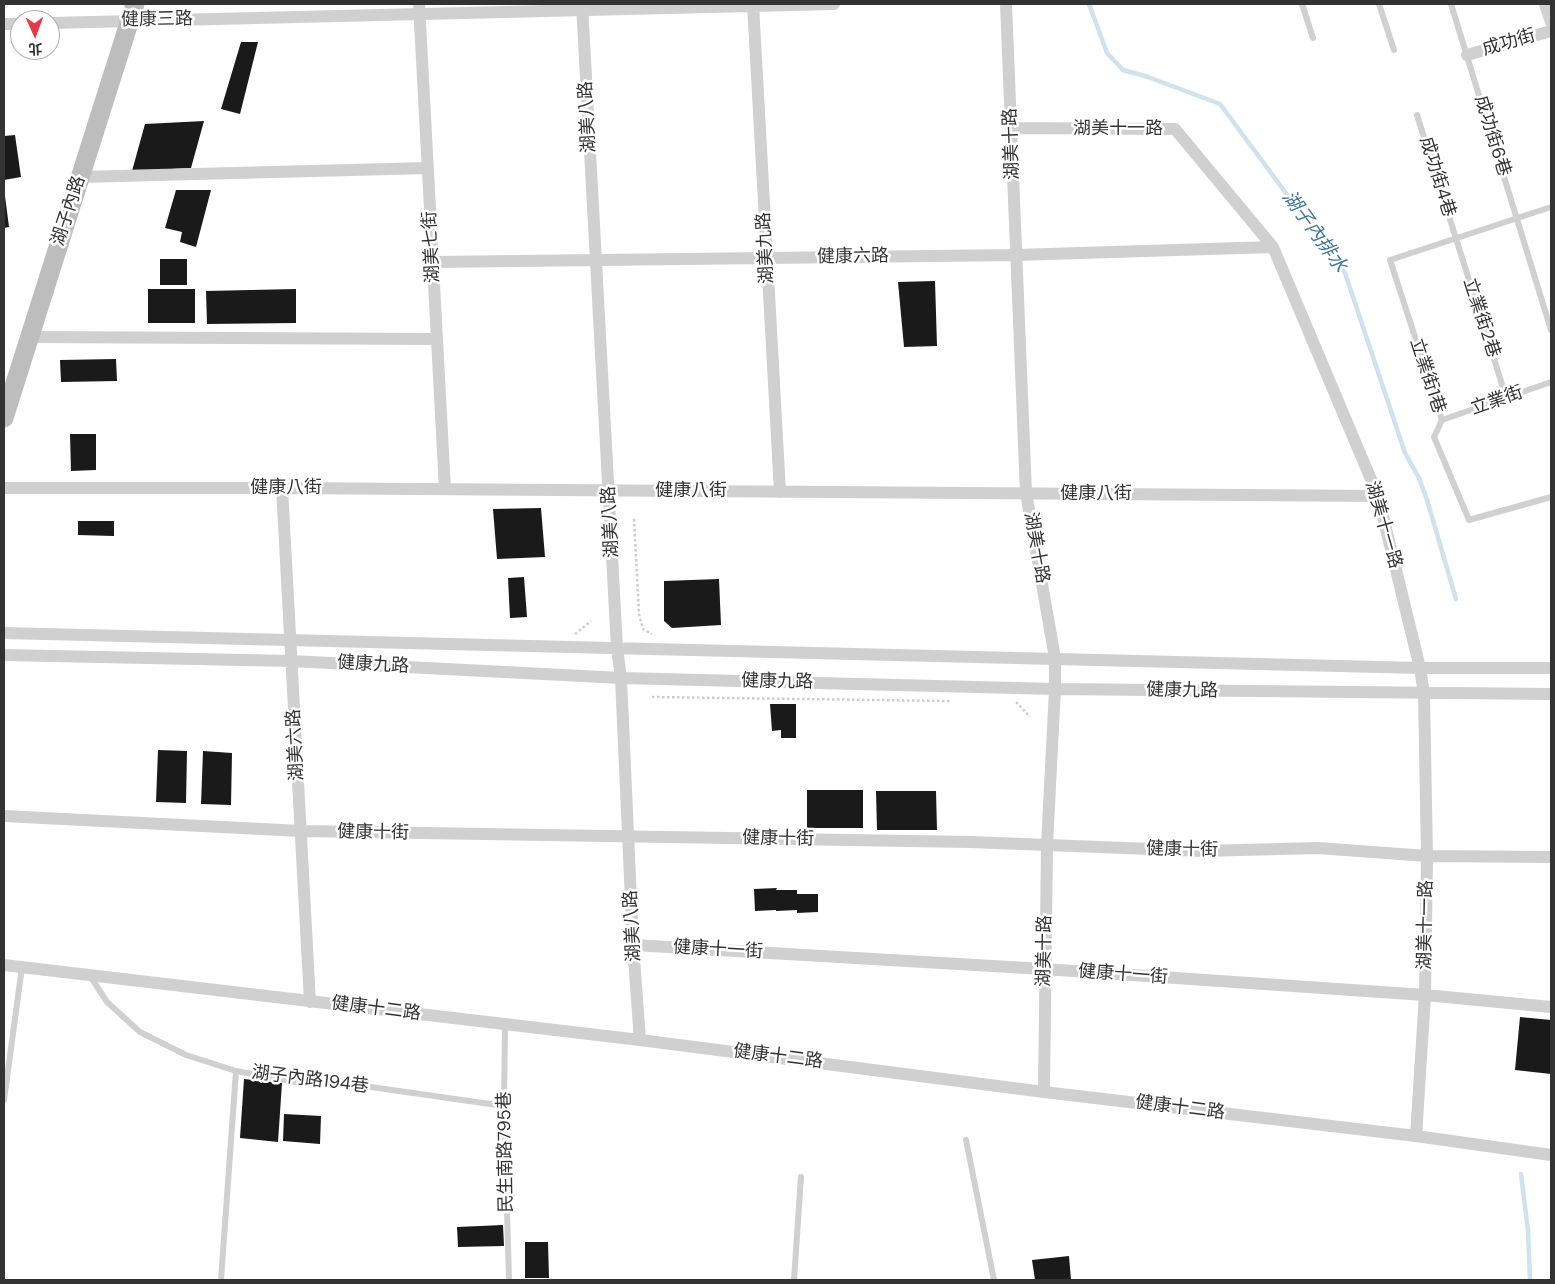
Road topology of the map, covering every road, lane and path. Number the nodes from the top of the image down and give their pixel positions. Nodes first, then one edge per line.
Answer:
1 (834, 4) edge
2 (1006, 4) edge
3 (1302, 4) edge
4 (1379, 4) edge
5 (1451, 4) edge
6 (1545, 4) edge
7 (753, 5) edge
8 (582, 7) edge
9 (419, 9) edge
10 (132, 12) edge
11 (60, 22) edge
12 (1551, 22) edge
13 (1551, 31) edge
14 (1313, 38) dead end
15 (1394, 50) dead end
16 (1467, 55) junction
17 (1417, 115) dead end
18 (1011, 128) junction
19 (428, 168) junction
20 (80, 177) junction
21 (1551, 207) edge
22 (1516, 217) junction
23 (1456, 239) junction
24 (1273, 247) junction
25 (1016, 255) junction
26 (767, 258) junction
27 (596, 260) junction
28 (433, 262) junction
29 (1551, 330) edge
30 (29, 337) junction
31 (437, 339) junction
32 (1551, 382) edge
33 (1506, 397) junction
34 (4, 418) edge
35 (1442, 420) junction
36 (4, 488) edge
37 (282, 488) junction
38 (445, 489) junction
39 (609, 490) junction
40 (780, 492) junction
41 (1026, 494) junction
42 (1378, 496) junction
43 (1551, 497) edge
44 (634, 519) dead end
45 (4, 633) edge
46 (656, 635) dead end
47 (290, 640) junction
48 (617, 648) junction
49 (4, 655) edge
50 (1055, 658) junction
51 (291, 661) junction
52 (1420, 668) junction
53 (1551, 668) edge
54 (621, 678) junction
55 (1055, 689) junction
56 (1424, 694) junction
57 (1551, 694) edge
58 (652, 697) dead end
59 (958, 701) dead end
60 (1007, 702) dead end
61 (1030, 716) dead end
62 (4, 816) edge
63 (301, 831) junction
64 (628, 837) junction
65 (1047, 845) junction
66 (1427, 856) junction
67 (1551, 857) edge
68 (634, 945) junction
69 (4, 965) edge
70 (22, 967) junction
71 (1044, 969) junction
72 (89, 975) junction
73 (1425, 996) junction
74 (310, 1002) junction
75 (1551, 1007) edge
76 (505, 1024) junction
77 (640, 1040) junction
78 (236, 1071) junction
79 (1044, 1092) junction
80 (4, 1100) edge
81 (504, 1106) junction
82 (1416, 1136) junction
83 (966, 1140) dead end
84 (1551, 1155) edge
85 (801, 1177) dead end
86 (221, 1280) edge
87 (509, 1280) edge
88 (794, 1280) edge
89 (994, 1280) edge

1 - 7 street, 健康三路
2 - 18 street, 湖美十路
3 - 14 lane
4 - 15 lane
5 - 16 lane, 成功街6巷
6 - 12 street
7 - 8 street, 健康三路
7 - 26 street, 湖美九路
8 - 9 street, 健康三路
8 - 27 street, 湖美八路
9 - 10 street, 健康三路
9 - 19 street, 湖美七街
10 - 11 street, 健康三路
10 - 20 street, 湖子內路
13 - 16 street, 成功街
16 - 22 lane, 成功街6巷
17 - 23 lane, 成功街4巷
18 - 24 street, 湖美十一路
18 - 25 street, 湖美十路
19 - 20 street
19 - 28 street, 湖美七街
20 - 30 street, 湖子內路
21 - 22 lane
22 - 23 lane
22 - 29 lane, 成功街6巷
23 - 33 lane, 立業街2巷
23 - 35 lane, 立業街1巷
24 - 25 street, 健康六路
24 - 42 street, 湖美十一路
25 - 26 street, 健康六路
25 - 41 street, 湖美十路
26 - 27 street, 健康六路
26 - 40 street, 湖美九路
27 - 28 street, 健康六路
27 - 39 street, 湖美八路
28 - 31 street, 湖美七街
30 - 31 street
30 - 34 street, 湖子內路
31 - 38 street, 湖美七街
32 - 33 lane, 立業街
33 - 35 lane, 立業街
35 - 43 lane, 立業街1巷
36 - 37 street, 健康八街
37 - 38 street, 健康八街
37 - 47 street, 湖美六路
38 - 39 street, 健康八街
39 - 40 street, 健康八街
39 - 48 street, 湖美八路
40 - 41 street, 健康八街
41 - 42 street, 健康八街
41 - 50 street, 湖美十路
42 - 52 street, 湖美十一路
44 - 46 path
45 - 47 street
47 - 48 street
47 - 51 street, 湖美六路
48 - 50 street
48 - 54 street, 湖美八路
49 - 51 street, 健康九路
50 - 52 street
50 - 55 street, 湖美十路
51 - 54 street, 健康九路
51 - 63 street, 湖美六路
52 - 53 street
52 - 56 street, 湖美十一路
54 - 55 street, 健康九路
54 - 64 street, 湖美八路
55 - 56 street, 健康九路
55 - 65 street, 湖美十路
56 - 57 street, 健康九路
56 - 66 street, 湖美十一路
58 - 59 path
60 - 61 path
62 - 63 street, 健康十街
63 - 64 street, 健康十街
63 - 74 street, 湖美六路
64 - 65 street, 健康十街
64 - 68 street, 湖美八路
65 - 66 street, 健康十街
65 - 71 street, 湖美十路
66 - 67 street, 健康十街
66 - 73 street, 湖美十一路
68 - 71 street, 健康十一街
68 - 77 street, 湖美八路
69 - 70 street, 健康十二路
70 - 72 street, 健康十二路
70 - 80 lane
71 - 73 street, 健康十一街
71 - 79 street, 湖美十路
72 - 74 street, 健康十二路
72 - 78 lane, 湖子內路194巷
73 - 75 street, 健康十一街
73 - 82 street, 湖美十一路
74 - 76 street, 健康十二路
76 - 77 street, 健康十二路
76 - 81 lane, 民生南路795巷
77 - 79 street, 健康十二路
78 - 81 lane, 湖子內路194巷
78 - 86 lane
79 - 82 street, 健康十二路
81 - 87 lane, 民生南路795巷
82 - 84 street, 健康十二路
83 - 89 lane
85 - 88 lane

